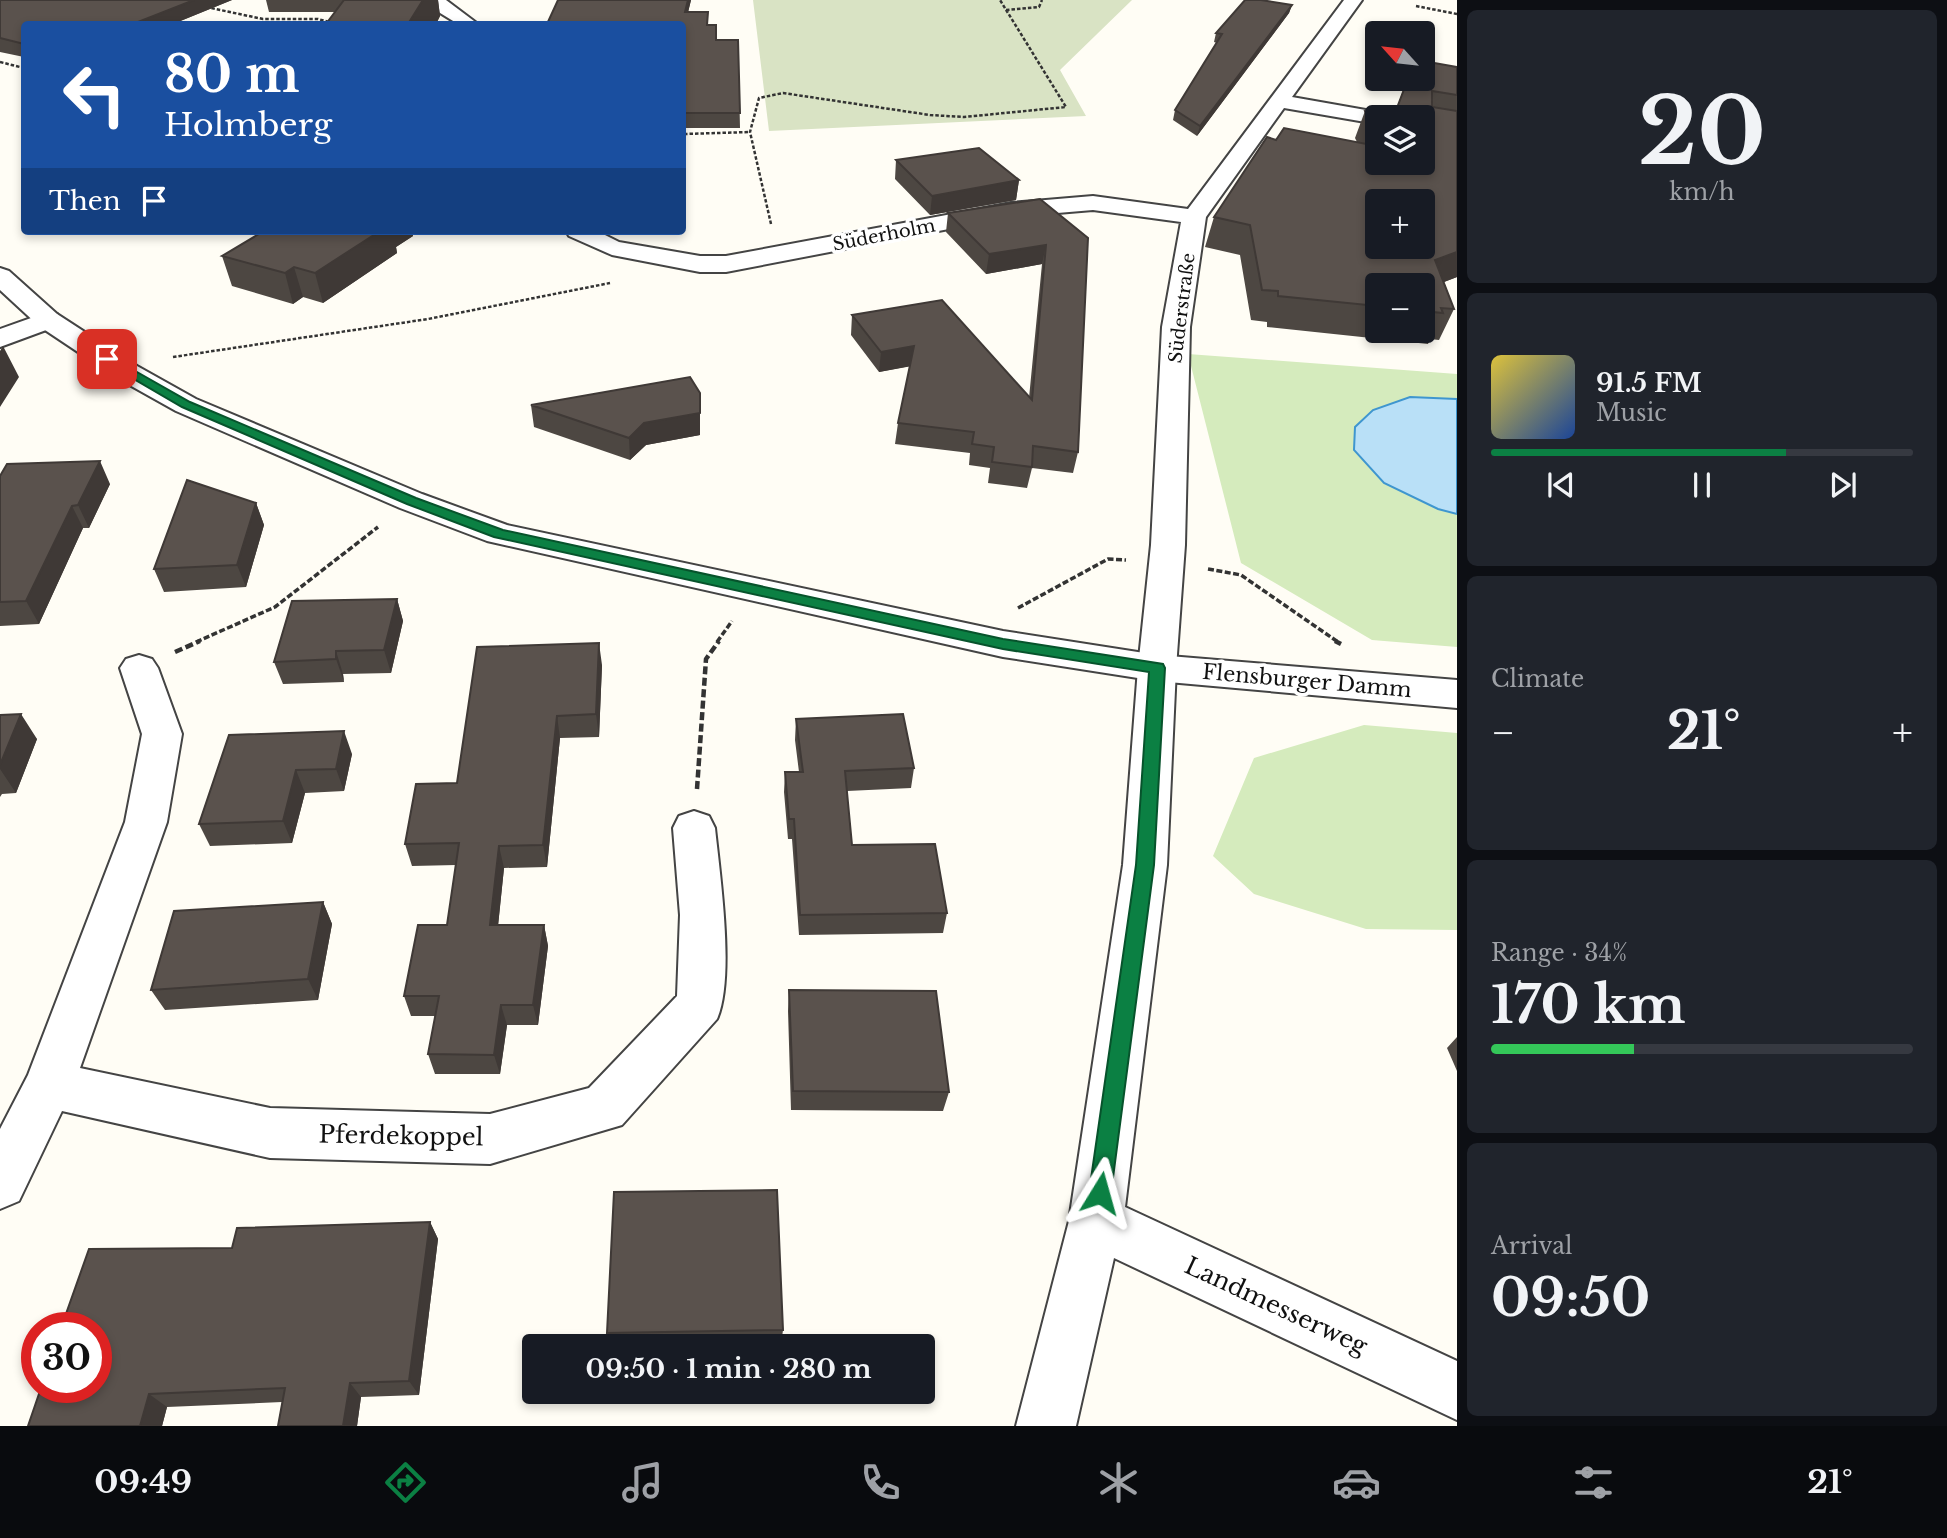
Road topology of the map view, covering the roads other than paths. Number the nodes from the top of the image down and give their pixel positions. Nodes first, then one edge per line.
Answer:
1 (428, 0) edge
2 (1353, 0) edge
3 (466, 21) edge
4 (1278, 101) junction
5 (1365, 116) edge
6 (1194, 217) junction
7 (586, 235) edge
8 (0, 276) edge
9 (48, 320) junction
10 (0, 339) edge
11 (139, 668) road end
12 (1157, 668) junction
13 (1457, 694) edge
14 (694, 828) road end
15 (49, 1085) junction
16 (0, 1183) edge
17 (1096, 1221) junction
18 (1457, 1391) edge
19 (1046, 1426) edge

1 - 3 street
2 - 4 street, Süderstraße
4 - 5 street
4 - 6 street, Süderstraße
6 - 7 street, Süderholm
6 - 12 street, Süderstraße
8 - 9 street, Flensburger Damm
9 - 10 street
9 - 12 street, Flensburger Damm
11 - 15 street
12 - 13 street, Flensburger Damm
12 - 17 street, Süderstraße
14 - 15 street, Pferdekoppel
15 - 16 street
17 - 18 street, Landmesserweg
17 - 19 street, Süderstraße

